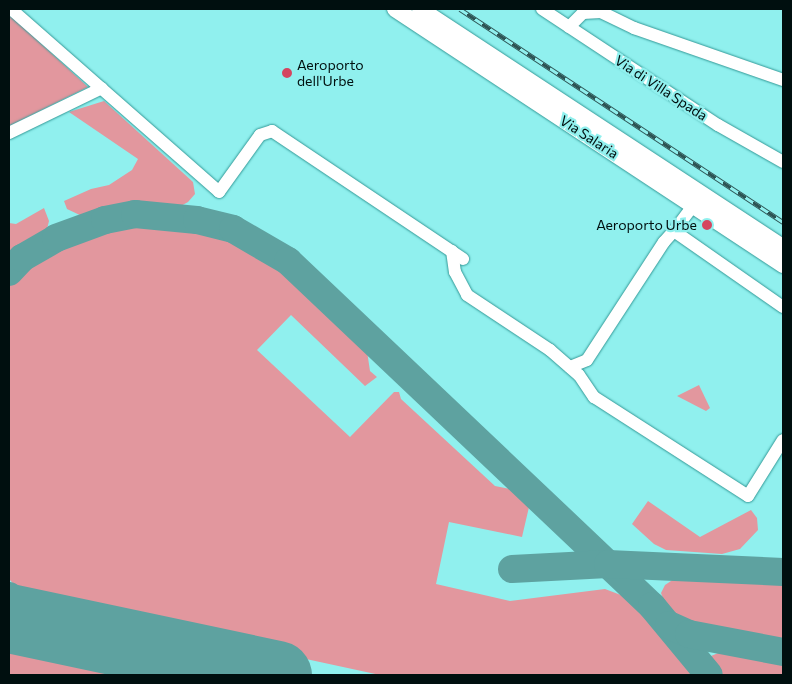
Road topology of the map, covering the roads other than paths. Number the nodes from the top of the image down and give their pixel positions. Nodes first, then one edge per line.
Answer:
1 (11, 9) edge
2 (395, 9) edge
3 (420, 9) edge
4 (542, 9) edge
5 (569, 27) junction
6 (783, 80) edge
7 (102, 88) junction
8 (9, 133) edge
9 (783, 162) edge
10 (697, 201) junction
11 (674, 231) junction
12 (783, 247) edge
13 (452, 251) junction
14 (463, 259) dead end
15 (783, 265) edge
16 (783, 307) edge
17 (570, 367) junction
18 (783, 440) edge

1 - 7 street
2 - 10 main road, Via Salaria
3 - 10 main road, Via Salaria
4 - 5 street, Via di Villa Spada
5 - 6 street
5 - 9 street, Via di Villa Spada
7 - 8 street
7 - 13 street
10 - 11 street
10 - 12 main road, Via Salaria
10 - 15 main road, Via Salaria
11 - 16 street
11 - 17 street
13 - 14 street
13 - 17 street
17 - 18 street

